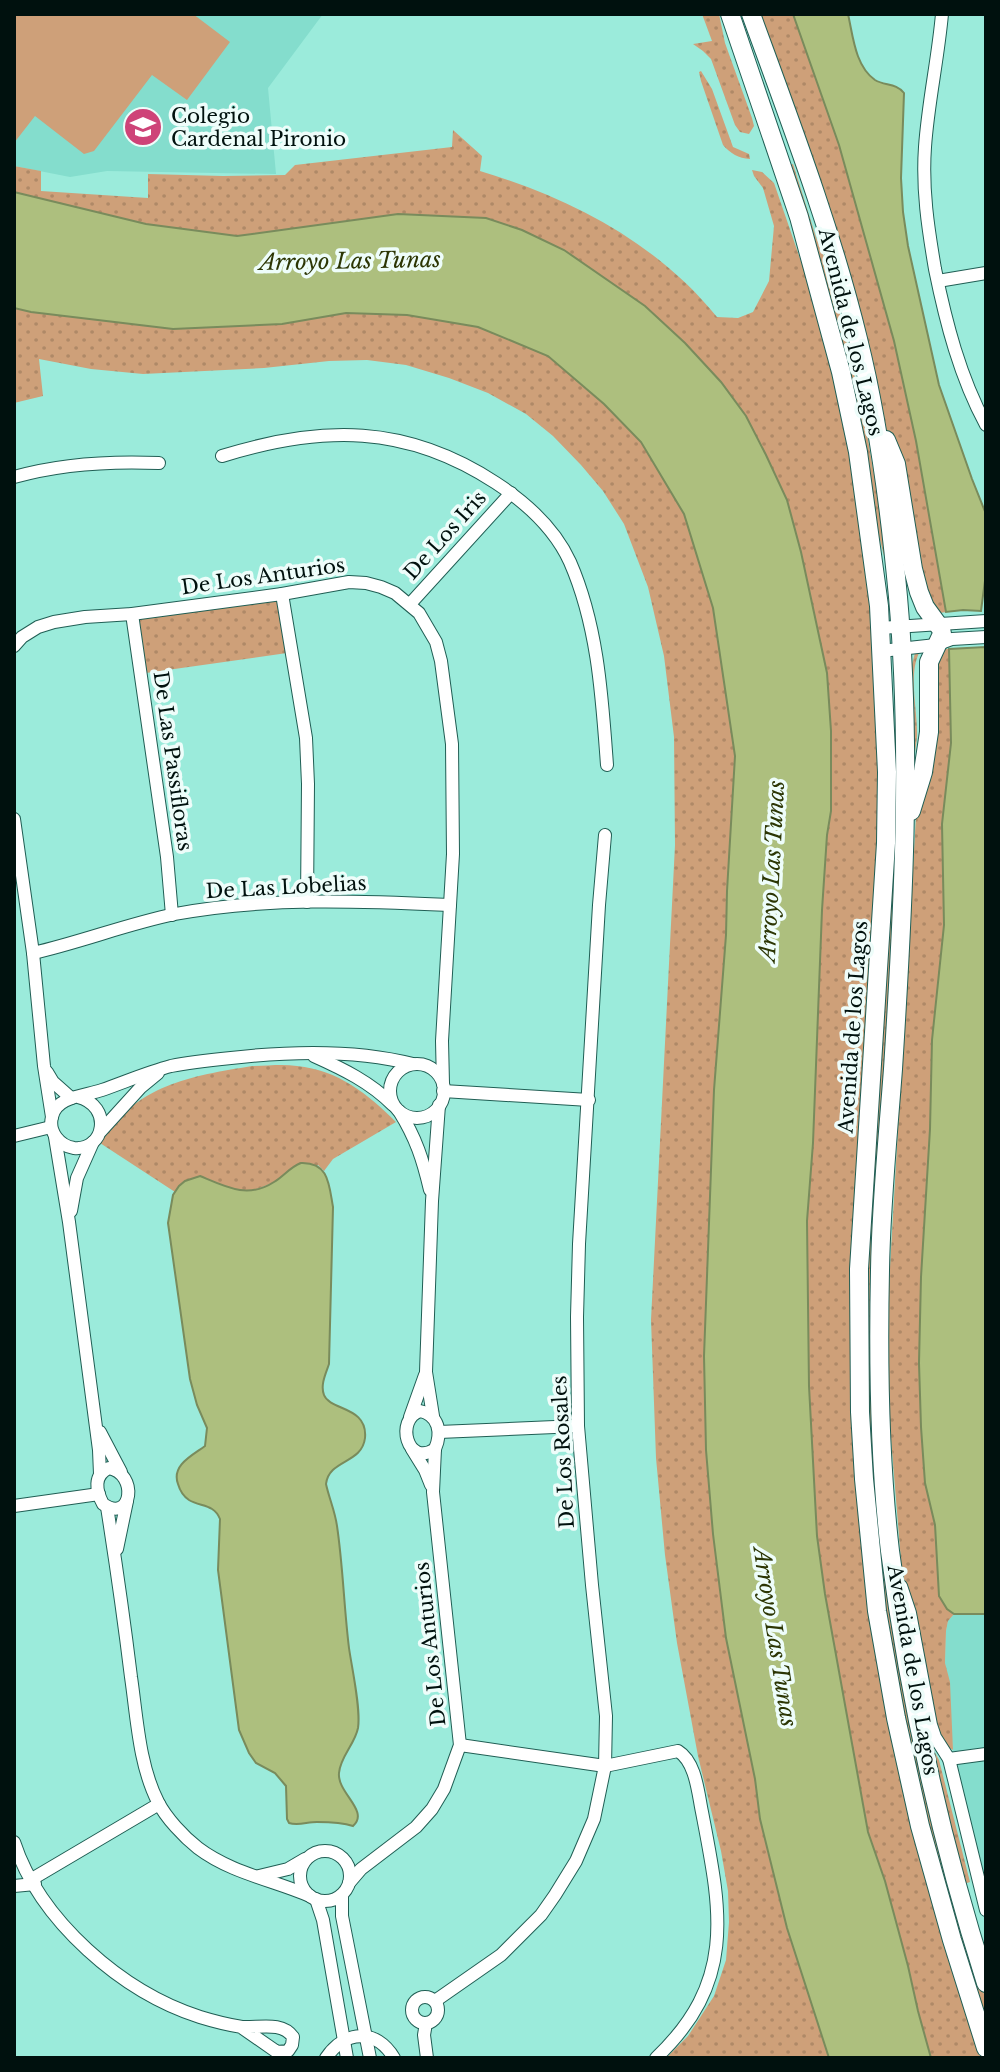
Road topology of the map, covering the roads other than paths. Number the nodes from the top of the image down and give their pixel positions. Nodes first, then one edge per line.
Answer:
1 (730, 14) edge
2 (751, 14) edge
3 (942, 14) edge
4 (986, 273) edge
5 (938, 281) junction
6 (872, 403) junction
7 (986, 425) edge
8 (222, 456) dead end
9 (159, 463) dead end
10 (14, 477) edge
11 (511, 493) junction
12 (282, 594) junction
13 (410, 604) junction
14 (132, 614) junction
15 (986, 621) edge
16 (944, 624) junction
17 (900, 627) junction
18 (880, 628) junction
19 (986, 637) edge
20 (944, 642) junction
21 (14, 646) edge
22 (902, 649) junction
23 (881, 651) junction
24 (607, 765) dead end
25 (14, 819) edge
26 (905, 829) junction
27 (605, 835) dead end
28 (307, 902) junction
29 (450, 905) junction
30 (172, 915) junction
31 (33, 953) junction
32 (442, 1041) junction
33 (304, 1052) junction
34 (417, 1064) junction
35 (44, 1066) junction
36 (168, 1067) junction
37 (443, 1088) junction
38 (74, 1098) junction
39 (589, 1100) junction
40 (439, 1105) junction
41 (397, 1108) junction
42 (53, 1127) junction
43 (14, 1136) edge
44 (96, 1137) junction
45 (432, 1201) junction
46 (69, 1222) junction
47 (426, 1372) junction
48 (433, 1416) junction
49 (410, 1417) junction
50 (94, 1422) junction
51 (578, 1426) junction
52 (439, 1432) junction
53 (411, 1447) junction
54 (435, 1449) junction
55 (122, 1473) junction
56 (100, 1474) junction
57 (433, 1492) junction
58 (99, 1494) junction
59 (128, 1498) junction
60 (14, 1506) edge
61 (107, 1507) junction
62 (890, 1550) junction
63 (116, 1560) junction
64 (460, 1745) junction
65 (986, 1754) edge
66 (949, 1759) junction
67 (605, 1766) junction
68 (159, 1804) junction
69 (14, 1842) edge
70 (337, 1854) junction
71 (378, 1856) junction
72 (308, 1857) junction
73 (256, 1877) junction
74 (33, 1882) junction
75 (14, 1886) edge
76 (345, 1889) junction
77 (984, 1896) edge
78 (313, 1898) junction
79 (961, 1900) junction
80 (986, 1910) edge
81 (986, 1983) edge
82 (435, 2001) junction
83 (426, 2023) junction
84 (241, 2027) junction
85 (365, 2037) junction
86 (344, 2040) junction
87 (986, 2048) edge
88 (290, 2054) edge
89 (326, 2058) edge
90 (347, 2058) edge
91 (370, 2058) edge
92 (394, 2058) edge
93 (427, 2058) edge
94 (656, 2058) edge

1 - 18 street, Avenida de los Lagos
2 - 6 street, Avenida de los Lagos
3 - 5 street
4 - 5 street
5 - 7 street
6 - 16 street
6 - 17 street, Avenida de los Lagos
8 - 11 street
9 - 10 street
11 - 13 street, De Los Iris
11 - 24 street
12 - 13 street, De Los Anturios
12 - 14 street, De Los Anturios
12 - 28 street
13 - 29 street, De Los Anturios
14 - 21 street, De Los Anturios
14 - 30 street, De Las Passifloras
15 - 16 street
16 - 17 street
16 - 20 street
17 - 18 street
17 - 22 street, Avenida de los Lagos
18 - 23 street, Avenida de los Lagos
19 - 20 street
20 - 22 street
20 - 26 street
22 - 23 street
22 - 26 street, Avenida de los Lagos
23 - 87 street, Avenida de los Lagos
25 - 31 street
26 - 62 street, Avenida de los Lagos
27 - 39 street, De Los Rosales
28 - 29 street, De Las Lobelias
28 - 30 street, De Las Lobelias
29 - 32 street, De Los Anturios
30 - 31 street, De Las Lobelias
31 - 35 street
32 - 34 street
32 - 37 street, De Los Anturios
33 - 34 street
33 - 36 street
33 - 41 street
34 - 37 street
34 - 41 street
35 - 38 street
35 - 42 street
36 - 38 street
36 - 44 street
37 - 39 street
37 - 40 street
38 - 42 street
38 - 44 street
39 - 51 street, De Los Rosales
40 - 41 street
40 - 45 street
41 - 45 street
42 - 43 street
42 - 44 street
42 - 46 street
44 - 46 street
45 - 47 street
46 - 50 street
47 - 48 street
47 - 49 street
48 - 49 street
48 - 52 street
49 - 53 street
50 - 55 street
50 - 56 street
51 - 52 street
51 - 67 street, De Los Rosales
52 - 54 street
53 - 54 street
53 - 57 street
54 - 57 street
55 - 56 street
55 - 59 street
56 - 58 street
57 - 64 street, De Los Anturios
58 - 60 street
58 - 61 street
59 - 61 street
59 - 63 street
61 - 63 street
62 - 66 street
62 - 79 street, Avenida de los Lagos
63 - 68 street
64 - 67 street
64 - 71 street, De Los Anturios
65 - 66 street
66 - 77 street
67 - 82 street, De Los Rosales
67 - 94 street
68 - 73 street
68 - 74 street
69 - 74 street
70 - 71 street
70 - 72 street
70 - 76 street
71 - 76 street, De Los Anturios
72 - 73 street
72 - 78 street
73 - 78 street
74 - 75 street
74 - 84 street
76 - 78 street
76 - 85 street
77 - 79 street
77 - 80 street
78 - 86 street
79 - 81 street, Avenida de los Lagos
82 - 83 street
82 - 83 street
83 - 93 street
84 - 88 street
84 - 88 street
85 - 86 street
85 - 91 street
85 - 92 street
86 - 89 street
86 - 90 street

